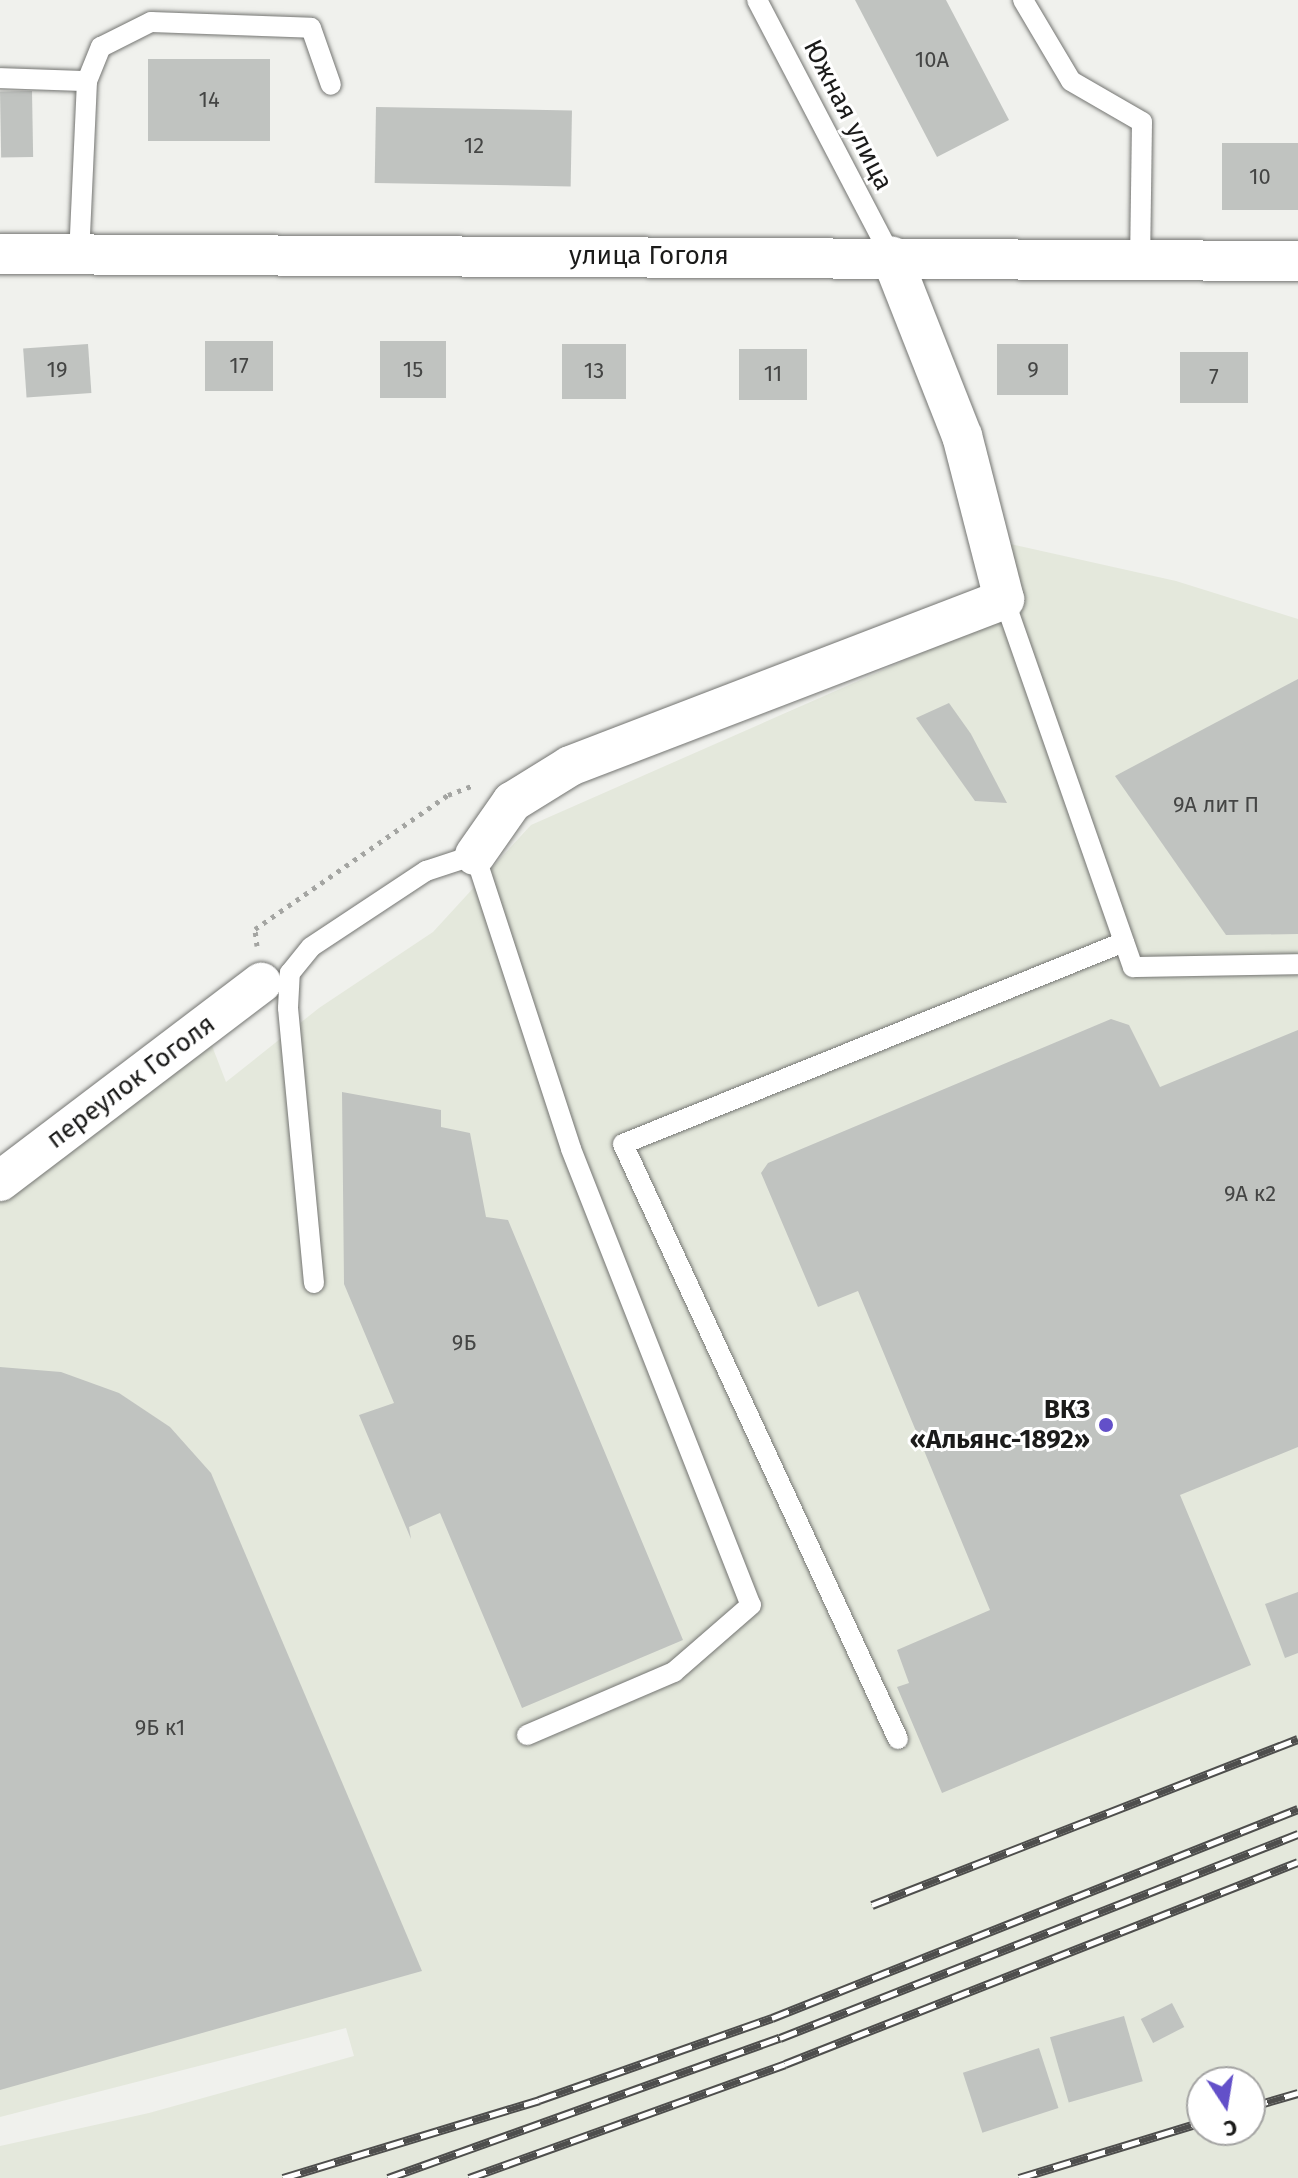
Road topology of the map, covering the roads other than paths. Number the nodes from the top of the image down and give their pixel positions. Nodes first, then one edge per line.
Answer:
1 (757, 0) edge
2 (1023, 0) edge
3 (0, 78) edge
4 (87, 81) junction
5 (331, 85) dead end
6 (0, 254) edge
7 (79, 255) junction
8 (891, 256) junction
9 (1140, 259) junction
10 (1298, 261) edge
11 (1004, 599) junction
12 (475, 855) junction
13 (1124, 942) junction
14 (1298, 964) edge
15 (261, 983) road end
16 (0, 1181) edge
17 (314, 1283) dead end
18 (527, 1735) dead end
19 (898, 1739) dead end

1 - 8 lane, Южная улица
2 - 9 lane
3 - 4 lane
4 - 5 lane
4 - 7 lane
6 - 7 street, улица Гоголя
7 - 8 street, улица Гоголя
8 - 9 street, улица Гоголя
8 - 11 street
9 - 10 street, улица Гоголя
11 - 12 street
11 - 13 lane
12 - 17 lane
12 - 18 lane
13 - 14 lane
13 - 19 lane
15 - 16 street, переулок Гоголя

